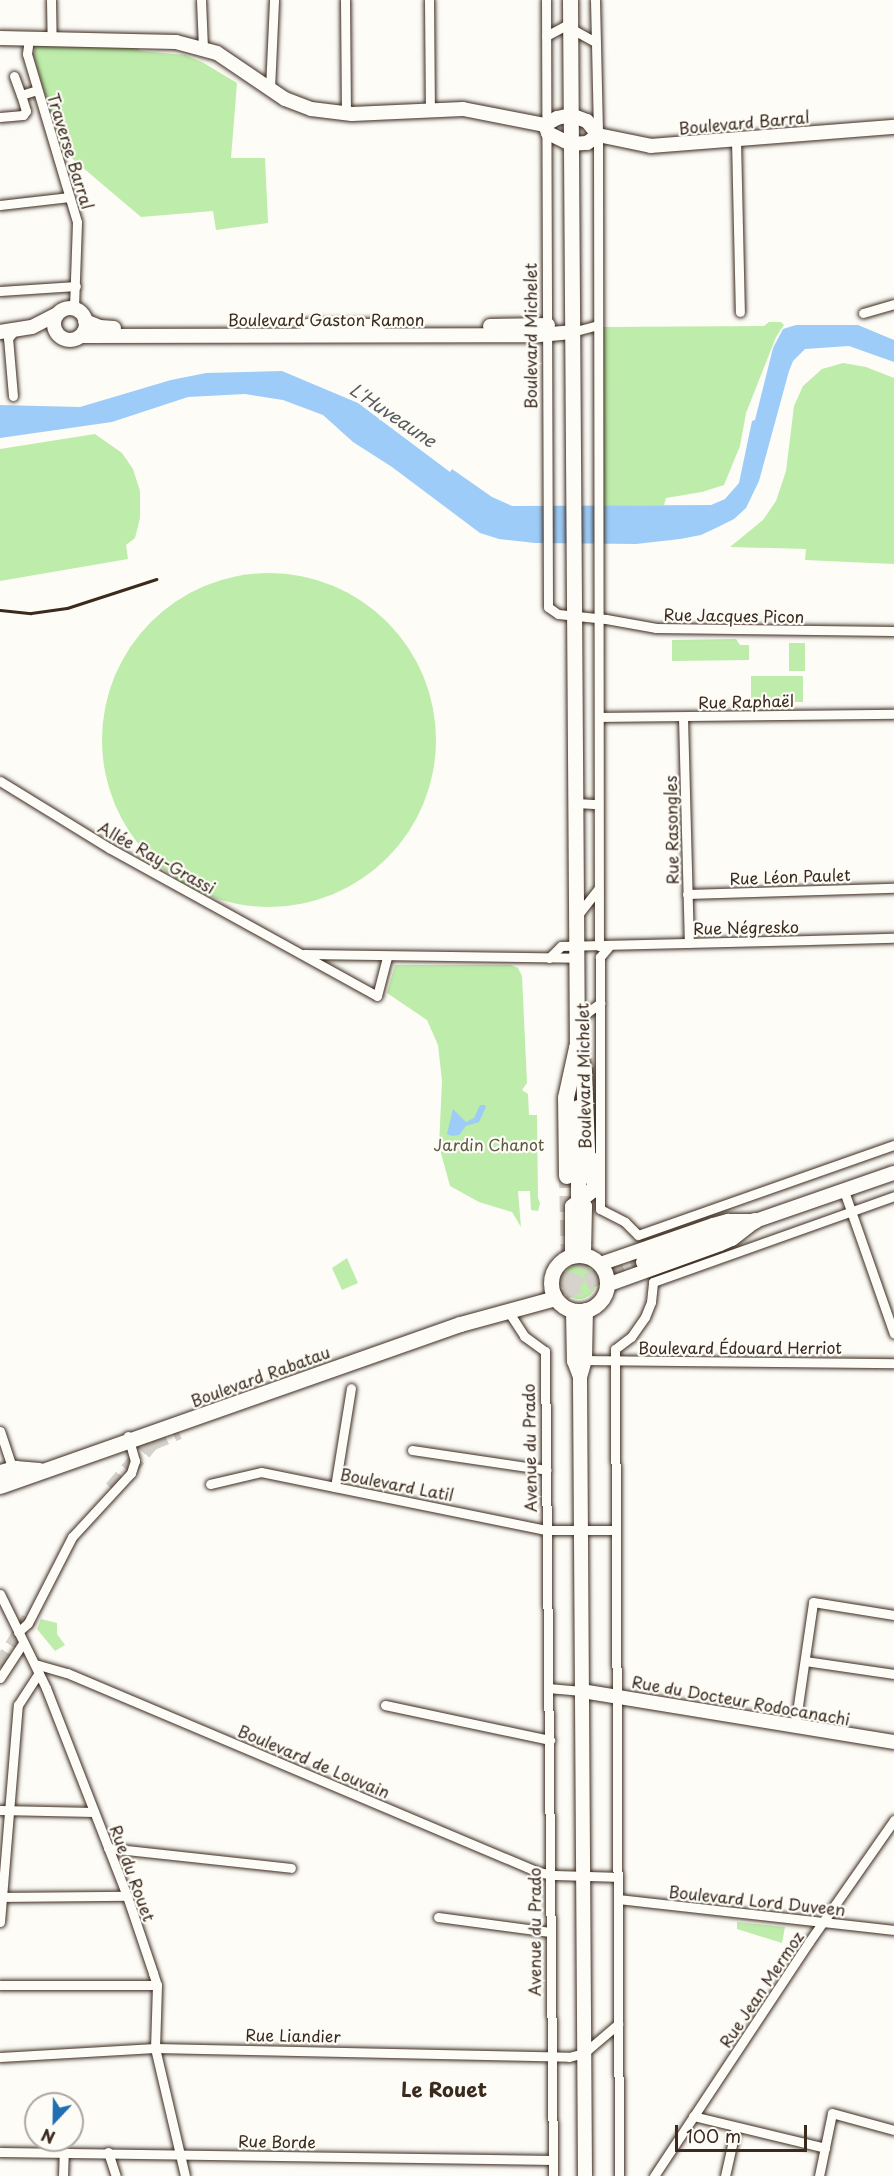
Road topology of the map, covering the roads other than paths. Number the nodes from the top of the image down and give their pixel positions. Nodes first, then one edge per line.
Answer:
1 (51, 0) edge
2 (201, 0) edge
3 (274, 0) edge
4 (345, 0) edge
5 (429, 0) edge
6 (546, 0) edge
7 (570, 0) edge
8 (595, 0) edge
9 (570, 25) junction
10 (546, 36) junction
11 (0, 38) edge
12 (29, 39) junction
13 (52, 39) junction
14 (595, 42) junction
15 (203, 48) junction
16 (14, 76) dead end
17 (270, 89) junction
18 (37, 90) junction
19 (21, 95) junction
20 (430, 108) junction
21 (346, 114) junction
22 (571, 115) junction
23 (0, 117) edge
24 (545, 125) junction
25 (894, 127) edge
26 (598, 135) junction
27 (736, 140) junction
28 (571, 144) junction
29 (70, 197) junction
30 (0, 206) edge
31 (76, 286) junction
32 (0, 291) edge
33 (894, 304) edge
34 (74, 309) junction
35 (740, 312) dead end
36 (863, 313) dead end
37 (56, 321) junction
38 (85, 321) junction
39 (598, 325) junction
40 (548, 329) junction
41 (572, 333) junction
42 (6, 335) edge
43 (81, 336) junction
44 (14, 396) dead end
45 (574, 615) junction
46 (599, 618) junction
47 (894, 632) edge
48 (894, 714) edge
49 (599, 717) junction
50 (683, 717) junction
51 (0, 781) edge
52 (576, 803) junction
53 (598, 804) junction
54 (894, 888) edge
55 (598, 889) junction
56 (687, 894) junction
57 (577, 916) junction
58 (894, 938) edge
59 (689, 943) junction
60 (610, 945) junction
61 (598, 946) junction
62 (577, 952) junction
63 (302, 954) junction
64 (387, 957) junction
65 (600, 1003) junction
66 (578, 1020) junction
67 (577, 1048) junction
68 (894, 1145) edge
69 (894, 1173) edge
70 (567, 1176) tunnel mouth
71 (588, 1176) tunnel mouth
72 (844, 1191) junction
73 (894, 1196) edge
74 (850, 1211) junction
75 (689, 1216) junction
76 (755, 1221) junction
77 (694, 1232) junction
78 (578, 1255) junction
79 (644, 1260) tunnel mouth
80 (600, 1264) junction
81 (607, 1285) junction
82 (553, 1291) junction
83 (580, 1310) junction
84 (508, 1311) junction
85 (488, 1315) junction
86 (892, 1318) edge
87 (894, 1334) edge
88 (585, 1360) junction
89 (615, 1361) junction
90 (894, 1363) edge
91 (580, 1377) junction
92 (351, 1388) dead end
93 (0, 1431) edge
94 (128, 1437) junction
95 (412, 1450) dead end
96 (7, 1470) edge
97 (45, 1470) junction
98 (547, 1470) junction
99 (0, 1484) edge
100 (210, 1484) dead end
101 (335, 1487) junction
102 (547, 1530) junction
103 (615, 1530) junction
104 (580, 1531) junction
105 (0, 1594) edge
106 (894, 1615) edge
107 (18, 1632) junction
108 (23, 1643) junction
109 (805, 1660) junction
110 (37, 1668) junction
111 (894, 1674) edge
112 (0, 1678) edge
113 (548, 1688) junction
114 (582, 1692) junction
115 (617, 1695) junction
116 (385, 1706) dead end
117 (795, 1726) junction
118 (550, 1740) junction
119 (894, 1742) edge
120 (5, 1810) edge
121 (94, 1812) junction
122 (894, 1820) edge
123 (108, 1848) junction
124 (291, 1868) dead end
125 (551, 1875) junction
126 (583, 1876) junction
127 (617, 1877) junction
128 (127, 1896) junction
129 (1, 1897) edge
130 (618, 1899) junction
131 (438, 1917) dead end
132 (0, 1922) edge
133 (824, 1923) junction
134 (894, 1930) edge
135 (550, 1932) junction
136 (157, 1985) junction
137 (0, 1986) edge
138 (618, 2024) junction
139 (155, 2048) junction
140 (584, 2053) junction
141 (551, 2055) junction
142 (0, 2057) edge
143 (693, 2116) junction
144 (736, 2127) junction
145 (894, 2130) edge
146 (825, 2148) junction
147 (0, 2152) edge
148 (24, 2152) edge
149 (64, 2152) edge
150 (84, 2152) edge
151 (108, 2152) junction
152 (178, 2154) junction
153 (553, 2160) junction
154 (63, 2176) edge
155 (116, 2176) edge
156 (185, 2176) edge
157 (553, 2176) edge
158 (585, 2176) edge
159 (619, 2176) edge
160 (654, 2176) edge
161 (725, 2176) edge
162 (819, 2176) edge

1 - 13 street
2 - 15 street
3 - 17 street
4 - 21 street
5 - 20 street
6 - 10 street, Boulevard Michelet
7 - 9 main road, Boulevard Michelet
8 - 14 street
9 - 10 street
9 - 14 street
9 - 22 main road, Boulevard Michelet
10 - 24 street, Boulevard Michelet
11 - 12 street
12 - 13 street
12 - 18 street, Traverse Barral
13 - 15 street
14 - 26 street
15 - 17 street
16 - 19 street
17 - 21 street
18 - 19 street
18 - 29 street, Traverse Barral
19 - 23 street
20 - 21 street
20 - 24 street
22 - 24 street
22 - 26 street, Boulevard Barral
22 - 28 main road, Boulevard Michelet
24 - 28 street
24 - 40 street, Boulevard Michelet
25 - 27 street, Boulevard Barral
26 - 27 street, Boulevard Barral
26 - 28 street
26 - 39 street
27 - 35 street
28 - 41 main road, Boulevard Michelet
29 - 30 street
29 - 31 street, Traverse Barral
31 - 32 street
31 - 34 street, Traverse Barral
33 - 36 street
34 - 37 street
34 - 38 street
37 - 42 street
37 - 43 street
38 - 40 street, Boulevard Gaston Ramon
38 - 43 street
39 - 41 street
39 - 46 street
40 - 41 street, Boulevard Gaston Ramon
40 - 43 street, Boulevard Gaston Ramon
40 - 45 street, Boulevard Michelet
41 - 45 main road, Boulevard Michelet
42 - 44 street
45 - 46 street, Rue Jacques Picon
45 - 52 main road, Boulevard Michelet
46 - 47 street, Rue Jacques Picon
46 - 49 street
48 - 50 street, Rue Raphaël
49 - 50 street, Rue Raphaël
49 - 53 street
50 - 56 street, Rue Rasongles
51 - 63 street, Allée Ray-Grassi
52 - 53 street
52 - 57 main road, Boulevard Michelet
53 - 55 street
54 - 56 street, Rue Léon Paulet
55 - 57 street
55 - 61 street
56 - 59 street, Rue Rasongles
57 - 62 main road, Boulevard Michelet
58 - 59 street, Rue Négresko
59 - 60 street, Rue Négresko
60 - 61 street, Rue Négresko
60 - 65 street, Boulevard Michelet
61 - 62 street, Rue Négresko
62 - 64 street, Allée Ray-Grassi
62 - 66 main road, Boulevard Michelet
63 - 64 street, Allée Ray-Grassi
63 - 64 street, Allée Ray-Grassi
65 - 66 street
65 - 75 street, Boulevard Michelet
66 - 67 main road, Boulevard Michelet
67 - 70 highway
67 - 71 highway
67 - 78 main road, Boulevard Michelet
68 - 75 street
69 - 72 street
72 - 74 street
72 - 76 street
73 - 74 street
74 - 86 street
74 - 89 street
75 - 77 street
76 - 77 street
76 - 79 highway
76 - 81 street
77 - 80 street
78 - 80 main road
78 - 82 main road
80 - 81 main road
81 - 83 main road
82 - 83 main road
82 - 84 main road, Boulevard Rabatau
82 - 85 main road, Boulevard Rabatau
83 - 88 street
83 - 91 street
84 - 85 main road, Boulevard Rabatau
84 - 98 street, Avenue du Prado
85 - 94 main road, Boulevard Rabatau
86 - 87 street
88 - 89 street, Boulevard Édouard Herriot
88 - 91 street
89 - 90 street, Boulevard Édouard Herriot
89 - 103 street
91 - 104 street
92 - 101 street
93 - 96 street
94 - 97 main road, Boulevard Rabatau
94 - 107 street
95 - 98 street
96 - 97 main road, Boulevard Rabatau
96 - 99 street, Boulevard Rabatau
97 - 99 main road, Boulevard Rabatau
98 - 102 street, Avenue du Prado
100 - 101 street, Boulevard Latil
101 - 102 street, Boulevard Latil
102 - 104 street, Boulevard Latil
102 - 113 street, Avenue du Prado
103 - 104 street
103 - 115 street
104 - 114 street
105 - 107 street, Rue du Rouet
106 - 109 street
107 - 108 street, Rue du Rouet
108 - 110 street, Rue du Rouet
108 - 112 street
109 - 111 street
109 - 117 street
110 - 120 street
110 - 121 street, Rue du Rouet
110 - 125 street, Boulevard de Louvain
113 - 114 street
113 - 118 street, Avenue du Prado
114 - 115 street, Rue du Docteur Rodocanachi
114 - 126 street
115 - 117 street, Rue du Docteur Rodocanachi
115 - 127 street
116 - 118 street
117 - 119 street, Rue du Docteur Rodocanachi
118 - 125 street, Avenue du Prado
120 - 121 street
120 - 129 street
121 - 123 street, Rue du Rouet
122 - 133 street, Rue Jean Mermoz
123 - 124 street
123 - 128 street, Rue du Rouet
125 - 126 street, Boulevard de Louvain
125 - 135 street, Avenue du Prado
126 - 127 street
126 - 140 street
127 - 130 street
128 - 129 street
128 - 136 street, Rue du Rouet
129 - 132 street
130 - 133 street, Boulevard Lord Duveen
130 - 138 street
131 - 135 street
133 - 134 street, Boulevard Lord Duveen
133 - 143 street, Rue Jean Mermoz
135 - 141 street, Avenue du Prado
136 - 137 street
136 - 139 street, Rue du Rouet
138 - 140 street
138 - 159 street
139 - 141 street, Rue Liandier
139 - 142 street, Rue Liandier
139 - 152 street, Rue du Rouet
140 - 141 street, Rue Liandier
140 - 158 street
141 - 153 street, Avenue du Prado
143 - 144 street
143 - 160 street, Rue Jean Mermoz
144 - 146 street
144 - 161 street
145 - 146 street
146 - 162 street
147 - 148 street, Rue Borde
149 - 154 street
150 - 151 street, Rue Borde
151 - 152 street, Rue Borde
151 - 155 street
152 - 153 street, Rue Borde
152 - 156 street, Rue du Rouet
153 - 157 street, Avenue du Prado

